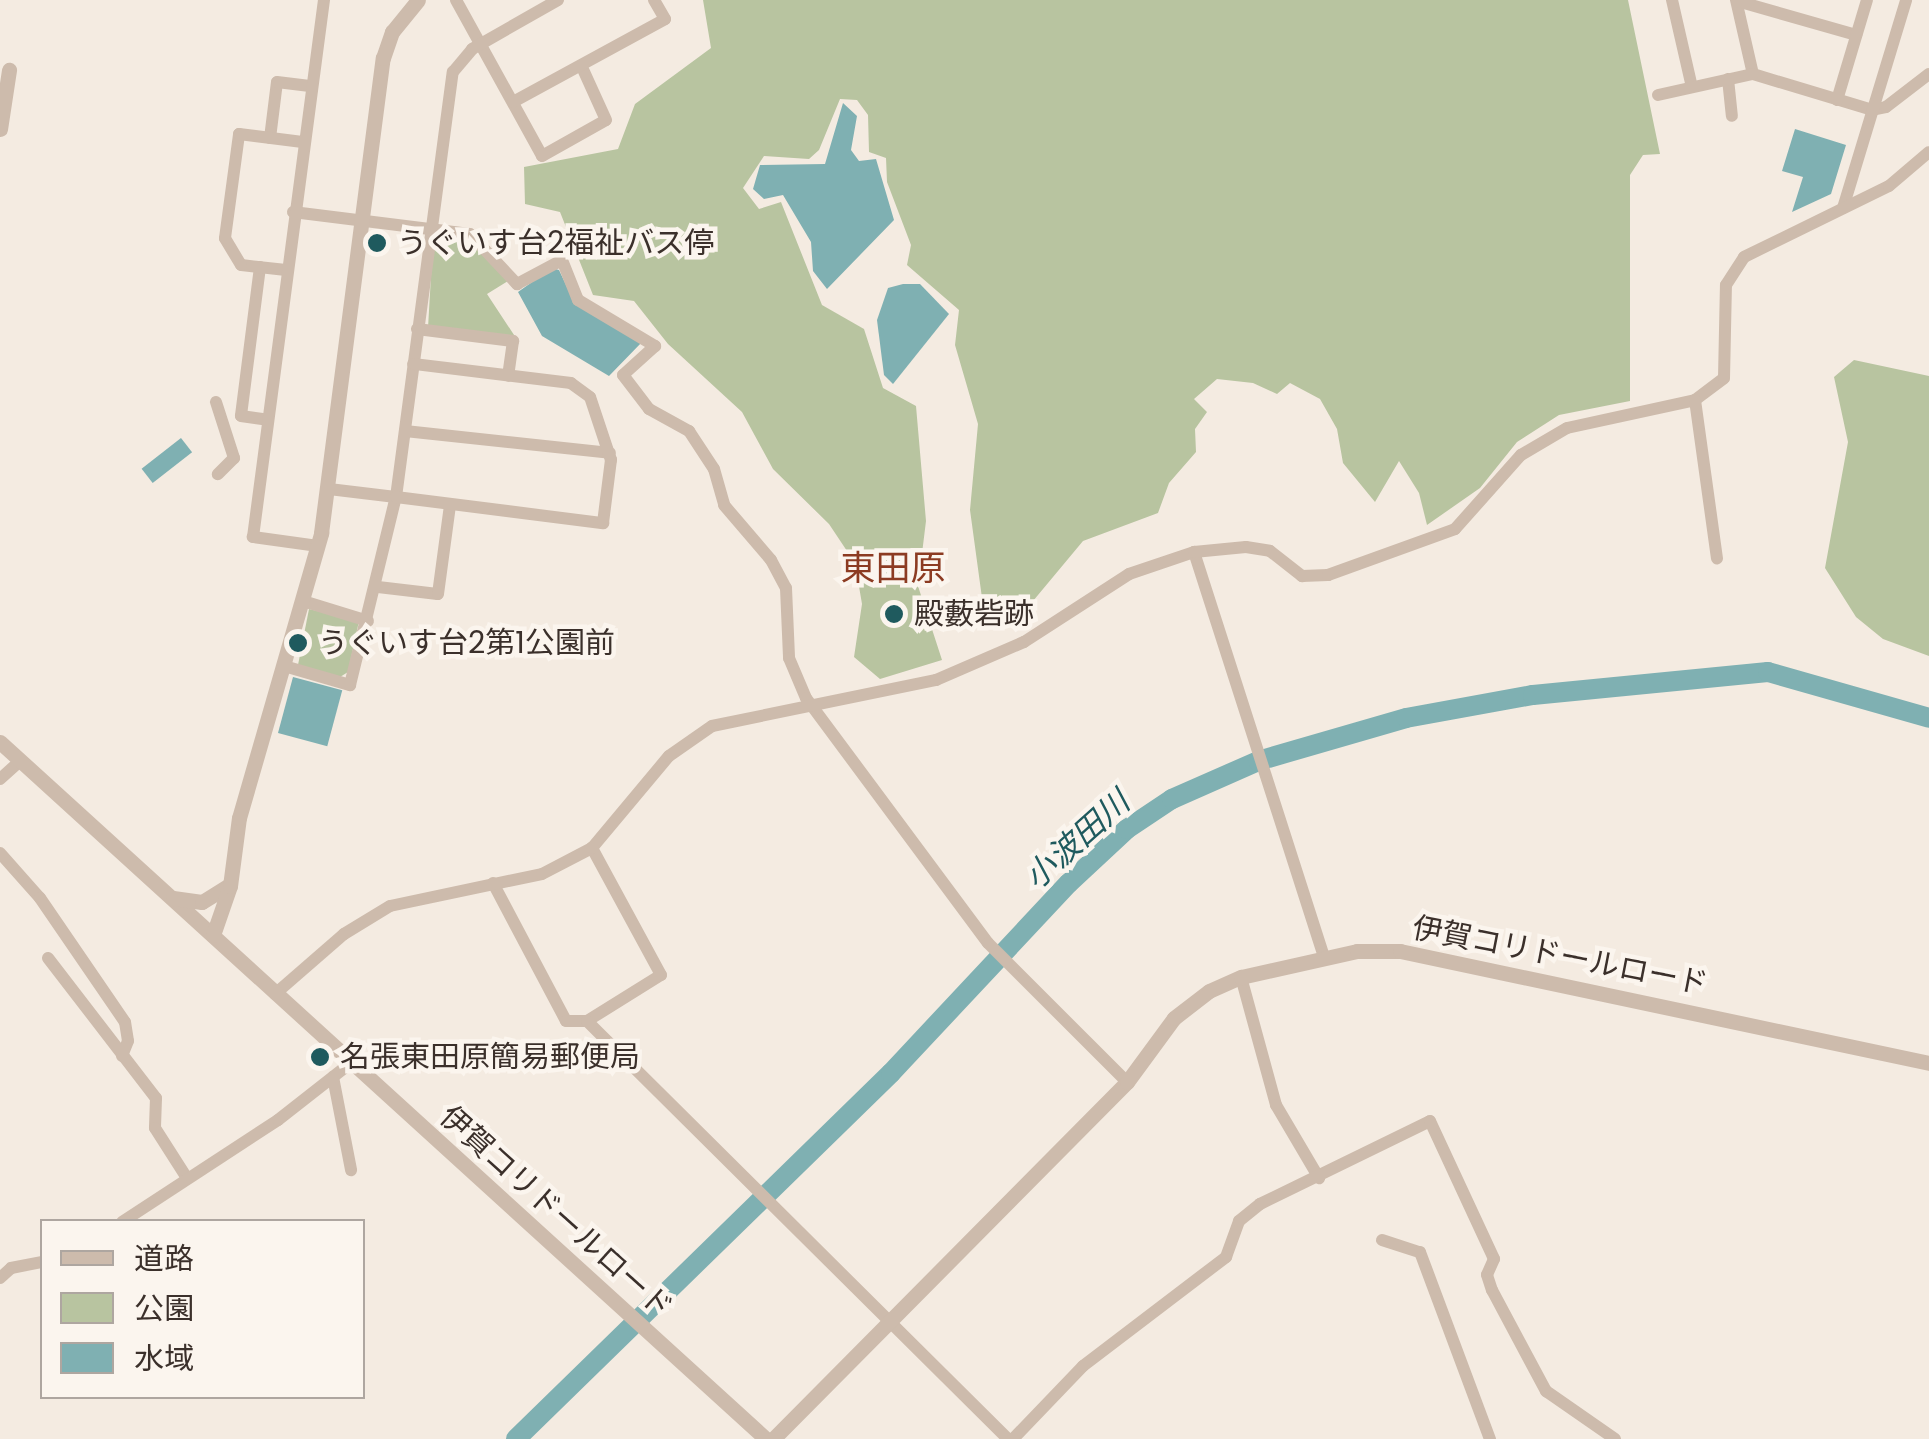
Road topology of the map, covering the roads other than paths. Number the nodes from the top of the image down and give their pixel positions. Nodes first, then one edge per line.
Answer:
1 (324, 0) edge
2 (418, 0) edge
3 (456, 0) edge
4 (558, 0) edge
5 (654, 0) edge
6 (1672, 0) edge
7 (1736, 0) edge
8 (1867, 0) edge
9 (1906, 0) edge
10 (1856, 35) junction
11 (480, 43) junction
12 (581, 65) junction
13 (9, 70) dead end
14 (1753, 74) junction
15 (1929, 74) edge
16 (1728, 79) junction
17 (310, 86) junction
18 (1692, 87) junction
19 (1658, 94) dead end
20 (1837, 100) junction
21 (512, 102) junction
22 (1872, 110) junction
23 (1732, 116) dead end
24 (0, 129) edge
25 (270, 138) junction
26 (302, 142) junction
27 (1929, 152) edge
28 (1843, 208) junction
29 (293, 212) junction
30 (362, 220) junction
31 (430, 229) junction
32 (260, 267) junction
33 (286, 270) junction
34 (417, 329) junction
35 (413, 364) junction
36 (508, 376) junction
37 (1695, 400) junction
38 (241, 416) junction
39 (268, 420) junction
40 (404, 431) junction
41 (610, 452) junction
42 (218, 474) dead end
43 (329, 489) junction
44 (396, 497) junction
45 (450, 504) junction
46 (318, 546) junction
47 (1194, 552) junction
48 (1717, 558) dead end
49 (378, 588) junction
50 (303, 600) junction
51 (368, 621) junction
52 (284, 666) junction
53 (814, 706) junction
54 (0, 742) edge
55 (20, 761) junction
56 (0, 780) edge
57 (592, 848) junction
58 (0, 853) edge
59 (232, 878) junction
60 (492, 882) junction
61 (170, 896) junction
62 (213, 936) junction
63 (1324, 957) junction
64 (48, 958) dead end
65 (1241, 977) junction
66 (274, 994) junction
67 (587, 1020) junction
68 (122, 1056) junction
69 (352, 1062) junction
70 (1929, 1063) edge
71 (333, 1077) junction
72 (1126, 1082) junction
73 (351, 1170) dead end
74 (185, 1174) junction
75 (1319, 1178) junction
76 (126, 1219) edge
77 (1382, 1240) dead end
78 (40, 1262) edge
79 (0, 1278) edge
80 (890, 1322) junction
81 (769, 1439) edge
82 (1010, 1439) edge
83 (1490, 1439) edge
84 (1616, 1439) edge

1 - 17 street
2 - 30 street
3 - 11 street
4 - 11 street
5 - 12 street
6 - 18 street
7 - 10 street
7 - 14 street
8 - 10 street
9 - 22 street
10 - 20 street
11 - 21 street
11 - 31 street
12 - 21 street
12 - 21 street
13 - 24 street
14 - 16 street
14 - 20 street
15 - 22 street
16 - 18 street
16 - 23 street
17 - 25 street
17 - 26 street
18 - 19 street
20 - 22 street
22 - 28 street
25 - 26 street
25 - 32 street
26 - 29 street
27 - 28 street
28 - 37 street
29 - 30 street
29 - 33 street
30 - 31 street
30 - 43 street
31 - 34 street
31 - 53 street
32 - 33 street
32 - 38 street
33 - 39 street
34 - 35 street
34 - 36 street
35 - 36 street
35 - 40 street
36 - 41 street
37 - 47 street
37 - 48 street
38 - 39 street
38 - 42 street
39 - 46 street
40 - 41 street
40 - 44 street
41 - 45 street
43 - 44 street
43 - 46 street
44 - 45 street
44 - 49 street
45 - 49 street
46 - 50 street
47 - 53 street
47 - 63 street
49 - 51 street
50 - 51 street
50 - 52 street
51 - 52 street
52 - 59 street
53 - 57 street
53 - 72 street
54 - 55 street, 伊賀コリドールロード
55 - 56 street
55 - 61 street, 伊賀コリドールロード
57 - 60 street
57 - 67 street
58 - 68 street
59 - 61 street
59 - 62 street
60 - 66 street
60 - 67 street
61 - 62 street, 伊賀コリドールロード
62 - 66 street, 伊賀コリドールロード
63 - 65 street, 伊賀コリドールロード
63 - 70 street, 伊賀コリドールロード
64 - 68 street
65 - 72 street, 伊賀コリドールロード
65 - 75 street
66 - 69 street, 伊賀コリドールロード
67 - 80 street
68 - 74 street
69 - 71 street
69 - 81 street, 伊賀コリドールロード
71 - 73 street
71 - 74 street
72 - 80 street, 伊賀コリドールロード
74 - 76 street
75 - 82 street
75 - 84 street
77 - 83 street
78 - 79 street
80 - 81 street, 伊賀コリドールロード
80 - 82 street

